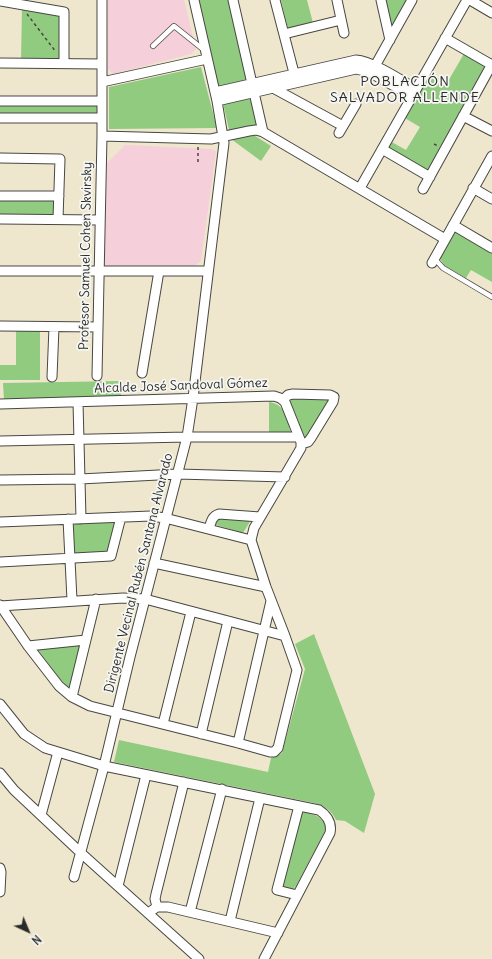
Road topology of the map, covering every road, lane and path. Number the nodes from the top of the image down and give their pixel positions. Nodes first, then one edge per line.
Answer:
1 (102, 0) edge
2 (194, 0) edge
3 (233, 0) edge
4 (275, 0) edge
5 (337, 0) edge
6 (381, 0) edge
7 (412, 0) edge
8 (466, 0) edge
9 (470, 0) edge
10 (0, 1) edge
11 (20, 5) junction
12 (492, 13) edge
13 (341, 20) junction
14 (344, 33) dead end
15 (284, 34) junction
16 (445, 38) junction
17 (390, 40) junction
18 (153, 46) dead end
19 (206, 55) junction
20 (0, 63) edge
21 (64, 63) junction
22 (102, 64) junction
23 (492, 64) edge
24 (375, 66) junction
25 (294, 73) junction
26 (102, 82) junction
27 (252, 83) junction
28 (273, 88) junction
29 (414, 92) junction
30 (254, 93) junction
31 (216, 97) junction
32 (0, 101) edge
33 (102, 101) junction
34 (356, 104) dead end
35 (463, 116) junction
36 (0, 118) edge
37 (102, 118) junction
38 (492, 131) edge
39 (263, 132) junction
40 (102, 136) junction
41 (224, 137) junction
42 (199, 139) junction
43 (382, 149) junction
44 (492, 156) edge
45 (0, 158) edge
46 (198, 162) dead end
47 (430, 177) junction
48 (360, 188) junction
49 (423, 188) dead end
50 (474, 188) junction
51 (0, 196) edge
52 (59, 196) junction
53 (492, 199) edge
54 (0, 219) edge
55 (58, 219) junction
56 (100, 220) junction
57 (453, 225) junction
58 (445, 238) junction
59 (492, 248) edge
60 (433, 260) joint
61 (0, 271) edge
62 (99, 271) junction
63 (159, 271) junction
64 (208, 271) junction
65 (492, 297) edge
66 (0, 326) edge
67 (54, 327) junction
68 (98, 327) junction
69 (142, 373) dead end
70 (97, 376) dead end
71 (52, 377) dead end
72 (193, 398) junction
73 (283, 400) junction
74 (78, 402) junction
75 (0, 404) edge
76 (187, 437) junction
77 (79, 440) junction
78 (300, 440) junction
79 (0, 441) edge
80 (178, 474) junction
81 (285, 477) junction
82 (80, 479) junction
83 (0, 480) edge
84 (121, 517) junction
85 (260, 517) junction
86 (166, 518) junction
87 (68, 519) junction
88 (81, 519) junction
89 (0, 522) edge
90 (210, 529) junction
91 (251, 540) junction
92 (70, 558) junction
93 (0, 562) edge
94 (154, 563) junction
95 (266, 587) junction
96 (96, 599) junction
97 (145, 599) junction
98 (72, 600) junction
99 (271, 601) junction
100 (0, 606) edge
101 (191, 612) junction
102 (228, 621) junction
103 (264, 630) junction
104 (285, 636) junction
105 (86, 640) junction
106 (28, 646) junction
107 (72, 697) junction
108 (0, 704) edge
109 (117, 713) junction
110 (163, 724) junction
111 (201, 734) junction
112 (238, 742) junction
113 (58, 752) junction
114 (104, 766) junction
115 (0, 773) edge
116 (146, 775) junction
117 (184, 782) junction
118 (222, 790) junction
119 (260, 798) junction
120 (298, 806) junction
121 (41, 815) junction
122 (81, 853) junction
123 (0, 868) edge
124 (74, 877) dead end
125 (118, 886) junction
126 (0, 892) edge
127 (297, 896) junction
128 (157, 907) junction
129 (190, 912) junction
130 (148, 913) junction
131 (230, 921) junction
132 (278, 933) junction
133 (199, 959) edge
134 (264, 959) edge

1 - 22 street, Profesor Samuel Cohen Skvirsky
2 - 19 street, Dirigente Vecinal Rubén Santana Alvarado
3 - 27 street
4 - 15 street
5 - 13 street
6 - 17 street
7 - 17 street
8 - 16 street
9 - 12 street
10 - 11 street
11 - 21 path
11 - 21 street
13 - 14 street
13 - 15 street
15 - 25 street
16 - 23 street
16 - 29 street
17 - 24 street
18 - 19 lane
19 - 26 street
19 - 31 street, Dirigente Vecinal Rubén Santana Alvarado
20 - 21 street
21 - 22 street
22 - 26 street, Profesor Samuel Cohen Skvirsky
23 - 35 street
24 - 25 street
24 - 29 street
25 - 27 street
26 - 33 street, Profesor Samuel Cohen Skvirsky
27 - 30 street
27 - 31 street
28 - 29 street
28 - 30 street
28 - 34 street
29 - 43 street
30 - 31 street
30 - 39 street
31 - 41 street, Dirigente Vecinal Rubén Santana Alvarado
32 - 33 street
33 - 37 street, Profesor Samuel Cohen Skvirsky
35 - 38 street
35 - 47 street
36 - 37 street
37 - 40 street, Profesor Samuel Cohen Skvirsky
39 - 41 street
39 - 48 street
40 - 42 street
40 - 56 street, Profesor Samuel Cohen Skvirsky
41 - 42 street
41 - 64 street, Dirigente Vecinal Rubén Santana Alvarado
42 - 46 path
43 - 47 street
43 - 48 street
44 - 50 street
45 - 52 street
47 - 49 street
48 - 58 street
50 - 53 street
50 - 57 street
51 - 52 street
52 - 55 street
54 - 55 street
55 - 56 street
56 - 62 street, Profesor Samuel Cohen Skvirsky
57 - 58 street
57 - 59 street
58 - 60 street
60 - 65 lane
61 - 62 street
62 - 63 street
62 - 68 street, Profesor Samuel Cohen Skvirsky
63 - 64 street
63 - 69 street
64 - 72 street, Dirigente Vecinal Rubén Santana Alvarado
66 - 67 street
67 - 68 street
67 - 71 street
68 - 70 street, Profesor Samuel Cohen Skvirsky
72 - 73 street, Alcalde José Sandoval Gómez
72 - 74 street, Alcalde José Sandoval Gómez
72 - 76 street, Dirigente Vecinal Rubén Santana Alvarado
73 - 78 street, Alcalde José Sandoval Gómez
73 - 78 street
74 - 75 street, Alcalde José Sandoval Gómez
74 - 77 street
76 - 77 street
76 - 78 street
76 - 80 street, Dirigente Vecinal Rubén Santana Alvarado
77 - 79 street
77 - 82 street
78 - 81 street
80 - 81 street
80 - 82 street
80 - 86 street, Dirigente Vecinal Rubén Santana Alvarado
81 - 85 street
82 - 83 street
82 - 88 street
84 - 86 street
84 - 88 street
84 - 92 street
85 - 90 street
85 - 91 street
86 - 90 street
86 - 94 street, Dirigente Vecinal Rubén Santana Alvarado
87 - 88 street
87 - 89 street
87 - 92 street
90 - 91 street
91 - 95 street
92 - 93 street
92 - 98 street
94 - 95 street
94 - 97 street, Dirigente Vecinal Rubén Santana Alvarado
95 - 99 street
96 - 97 street
96 - 98 street
96 - 105 street
97 - 101 street
97 - 109 street, Dirigente Vecinal Rubén Santana Alvarado
98 - 100 street
99 - 103 street
99 - 104 street
100 - 106 street
101 - 102 street
101 - 110 street
102 - 103 street
102 - 111 street
103 - 104 street
103 - 112 street
104 - 112 street
105 - 106 street
105 - 107 street
106 - 107 street
107 - 109 street
108 - 113 street
109 - 110 street
109 - 114 street, Dirigente Vecinal Rubén Santana Alvarado
110 - 111 street
111 - 112 street
113 - 114 street
113 - 121 street
114 - 116 street
114 - 122 street, Dirigente Vecinal Rubén Santana Alvarado
115 - 121 street
116 - 117 street
116 - 125 street
117 - 118 street
117 - 128 street
118 - 119 street
118 - 129 street
119 - 120 street
119 - 131 street
120 - 127 street
120 - 127 street
121 - 122 street
122 - 124 street, Dirigente Vecinal Rubén Santana Alvarado
122 - 125 street
123 - 126 street
125 - 130 street
127 - 132 street
128 - 129 street
128 - 130 street
129 - 131 street
130 - 133 street
131 - 132 street
132 - 134 street

